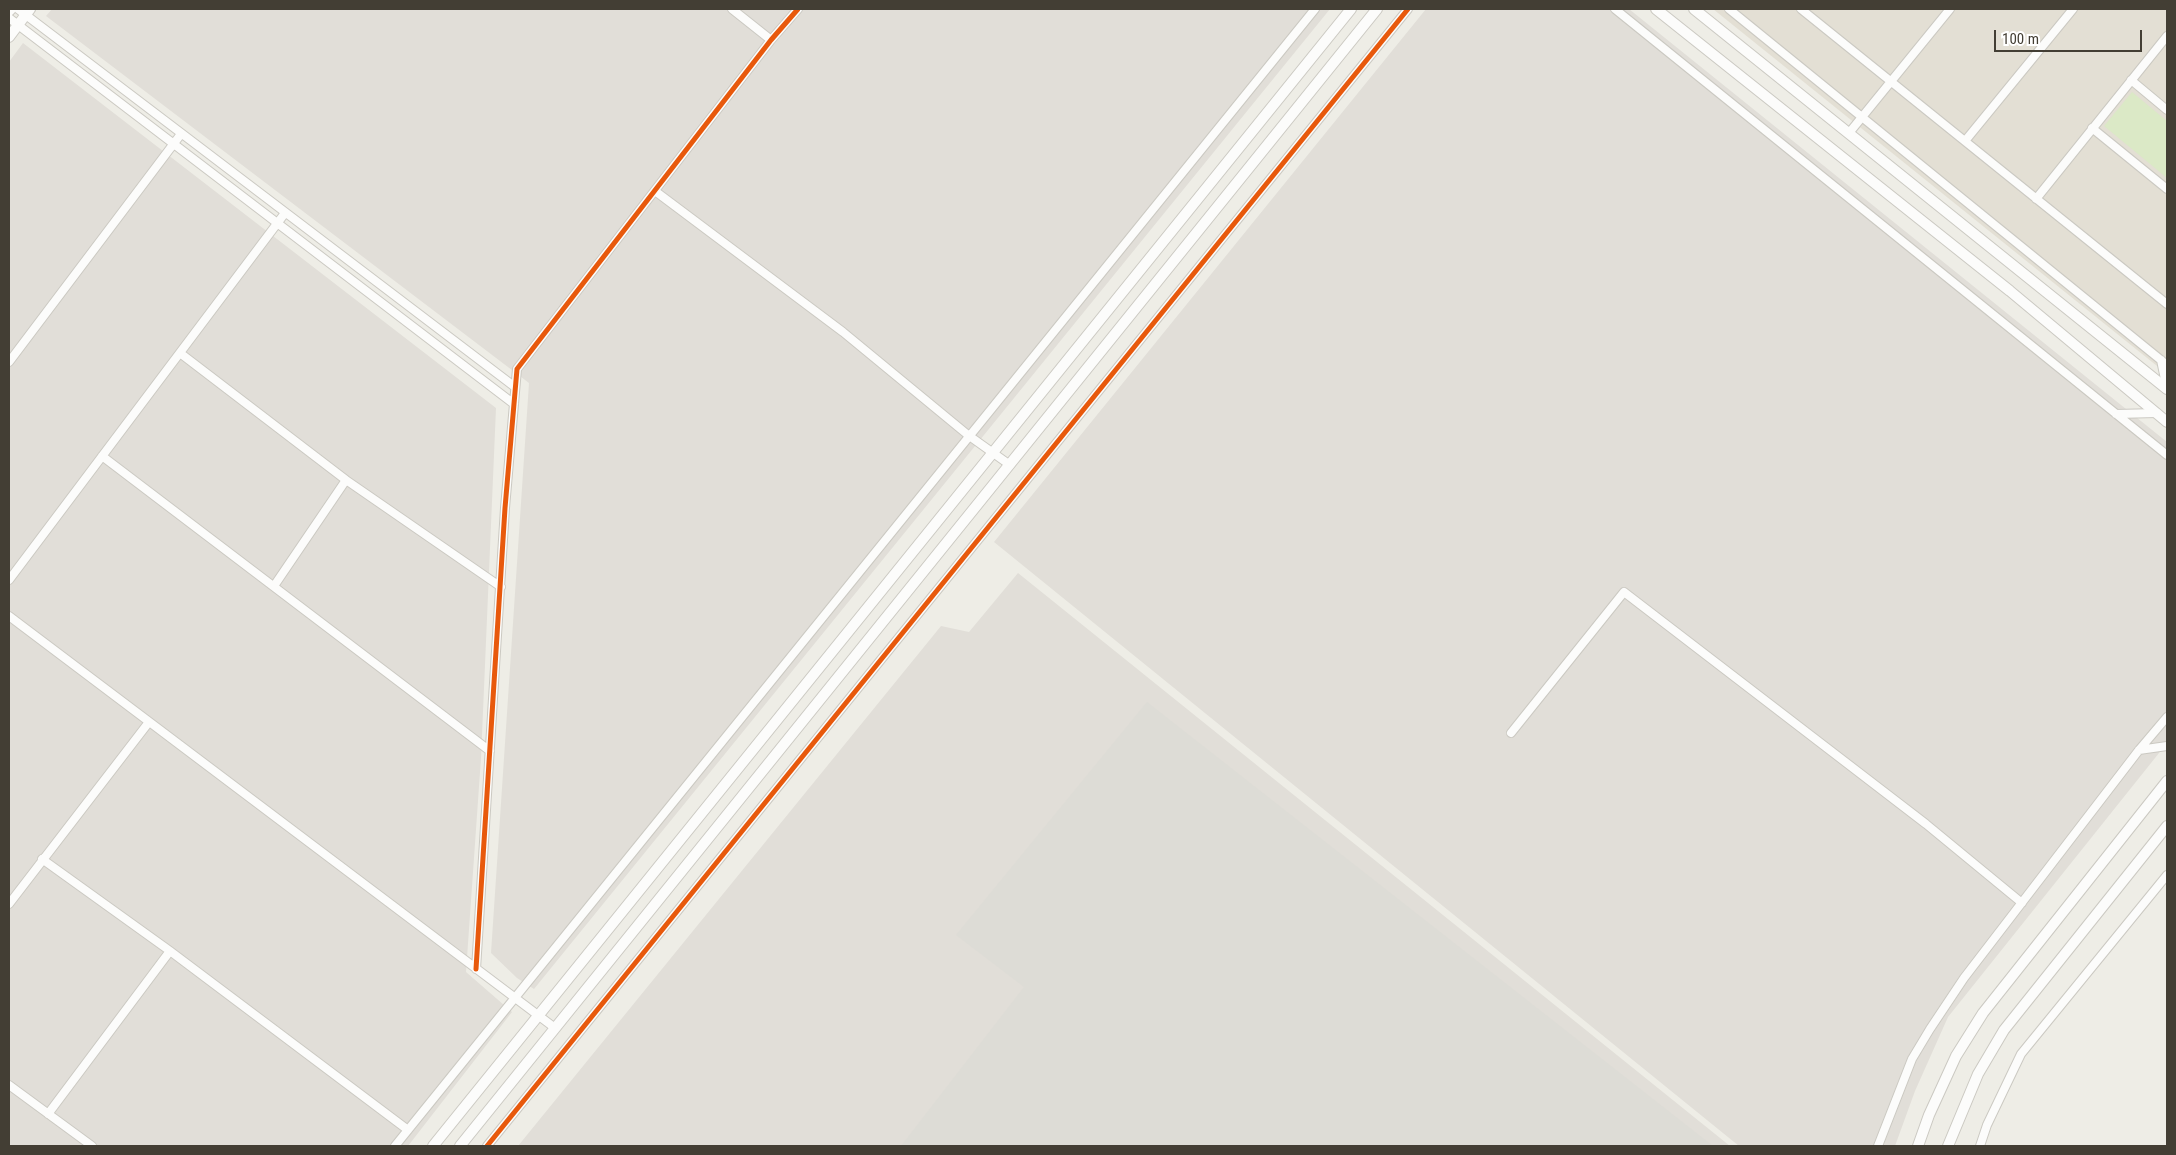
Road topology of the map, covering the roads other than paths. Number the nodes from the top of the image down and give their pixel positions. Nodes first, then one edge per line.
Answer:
1 (732, 9) edge
2 (798, 9) edge
3 (1314, 9) edge
4 (1351, 9) edge
5 (1377, 9) edge
6 (1408, 9) edge
7 (1614, 9) edge
8 (1656, 9) edge
9 (1694, 9) edge
10 (1728, 9) edge
11 (1803, 9) edge
12 (1950, 9) edge
13 (2073, 9) edge
14 (24, 11) edge
15 (9, 18) edge
16 (18, 25) junction
17 (2167, 36) edge
18 (9, 37) edge
19 (771, 40) junction
20 (2131, 80) junction
21 (1891, 81) junction
22 (2167, 110) edge
23 (1862, 117) junction
24 (2092, 128) junction
25 (1849, 133) junction
26 (181, 134) junction
27 (1965, 141) junction
28 (174, 144) junction
29 (2167, 189) edge
30 (655, 191) junction
31 (2036, 199) junction
32 (285, 213) junction
33 (278, 223) junction
34 (2167, 304) edge
35 (180, 353) junction
36 (9, 362) edge
37 (2164, 363) edge
38 (515, 387) junction
39 (2167, 389) edge
40 (514, 404) junction
41 (2157, 413) junction
42 (2116, 414) junction
43 (2167, 422) edge
44 (968, 435) junction
45 (993, 452) junction
46 (2167, 455) edge
47 (102, 456) junction
48 (1010, 465) junction
49 (346, 480) junction
50 (9, 580) edge
51 (274, 586) junction
52 (501, 587) junction
53 (9, 616) edge
54 (2167, 717) edge
55 (149, 722) junction
56 (1512, 733) dead end
57 (2167, 746) edge
58 (2139, 750) junction
59 (490, 751) junction
60 (2167, 781) edge
61 (2167, 826) edge
62 (42, 859) junction
63 (2167, 875) edge
64 (2022, 903) junction
65 (9, 904) edge
66 (170, 951) junction
67 (476, 970) junction
68 (515, 999) junction
69 (538, 1016) junction
70 (555, 1028) junction
71 (9, 1085) edge
72 (48, 1114) junction
73 (408, 1130) junction
74 (92, 1146) edge
75 (395, 1146) edge
76 (433, 1146) edge
77 (460, 1146) edge
78 (486, 1146) edge
79 (1878, 1146) edge
80 (1918, 1146) edge
81 (1948, 1146) edge
82 (1980, 1146) edge

1 - 19 street
2 - 19 street
3 - 44 street
4 - 45 street
5 - 48 street
6 - 78 street
7 - 42 street
8 - 41 street
9 - 25 street
10 - 23 street
11 - 21 street
12 - 21 street
13 - 27 street
14 - 16 street
14 - 26 street
15 - 16 street
16 - 18 street
16 - 28 street
17 - 20 street
19 - 30 street
20 - 22 street
20 - 24 street
21 - 23 street
21 - 27 street
23 - 25 street
23 - 37 street
24 - 29 street
24 - 31 street
25 - 39 street
26 - 28 street
26 - 32 street
27 - 31 street
28 - 33 street
28 - 36 street
30 - 38 street
30 - 44 street
31 - 34 street
32 - 33 street
32 - 38 street
33 - 35 street
33 - 40 street
35 - 47 street
35 - 49 street
37 - 39 street
38 - 40 street
40 - 52 street
41 - 42 street
41 - 43 street
42 - 46 street
44 - 45 street
44 - 68 street
45 - 48 street
45 - 69 street
47 - 50 street
47 - 51 street
48 - 70 street
49 - 51 street
49 - 52 street
51 - 59 street
52 - 59 street
53 - 55 street
54 - 58 street
55 - 62 street
55 - 67 street
56 - 64 street
57 - 58 street
58 - 64 street
59 - 67 street
60 - 80 street
61 - 81 street
62 - 65 street
62 - 66 street
63 - 82 street
64 - 79 street
66 - 72 street
66 - 73 street
67 - 68 street
68 - 69 street
68 - 73 street
69 - 70 street
69 - 76 street
70 - 77 street
71 - 72 street
72 - 74 street
73 - 75 street

